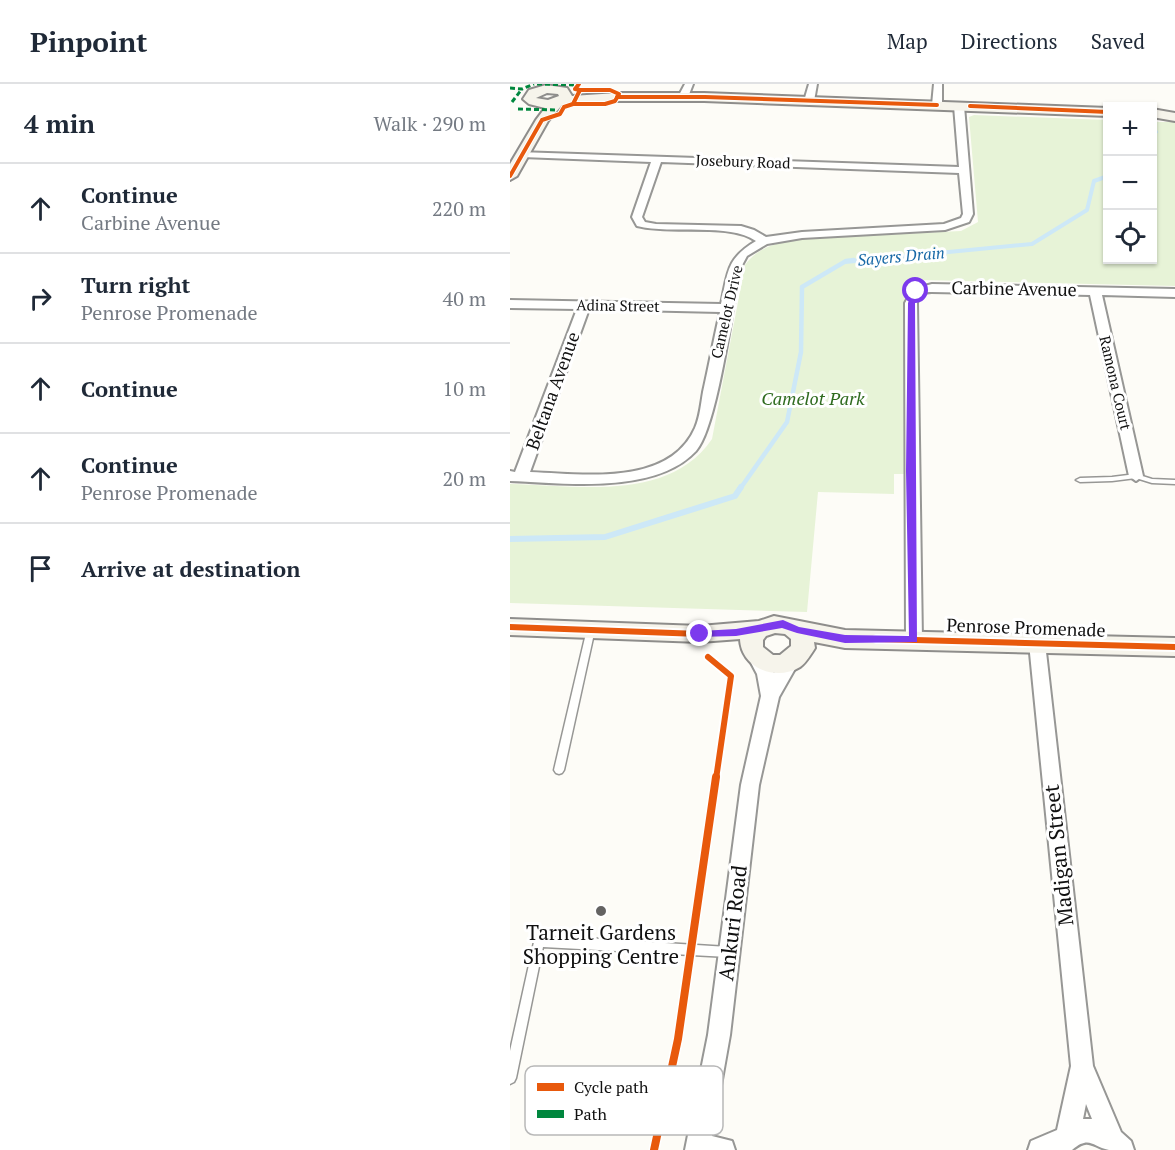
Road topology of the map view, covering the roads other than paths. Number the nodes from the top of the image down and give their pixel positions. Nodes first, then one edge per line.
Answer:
1 (689, 84) edge
2 (813, 84) edge
3 (938, 84) edge
4 (537, 93) edge
5 (562, 94) edge
6 (510, 95) edge
7 (683, 97) junction
8 (809, 101) junction
9 (937, 105) junction
10 (959, 106) junction
11 (1175, 110) edge
12 (1103, 112) edge
13 (1157, 112) edge
14 (1157, 114) edge
15 (1175, 117) edge
16 (525, 120) dead end
17 (522, 154) junction
18 (657, 159) junction
19 (964, 170) junction
20 (510, 176) edge
21 (764, 241) junction
22 (1095, 291) junction
23 (1175, 293) edge
24 (510, 304) edge
25 (584, 305) junction
26 (726, 308) junction
27 (516, 476) edge
28 (1136, 476) junction
29 (1080, 480) dead end
30 (1175, 482) edge
31 (510, 627) edge
32 (760, 628) junction
33 (591, 629) junction
34 (797, 630) junction
35 (700, 634) junction
36 (845, 639) junction
37 (914, 640) junction
38 (1037, 643) junction
39 (1175, 647) edge
40 (757, 657) junction
41 (794, 659) junction
42 (770, 696) junction
43 (559, 770) dead end
44 (730, 952) junction
45 (713, 1066) edge
46 (1082, 1066) junction
47 (510, 1078) edge
48 (1063, 1142) edge
49 (1122, 1146) edge
50 (697, 1148) edge
51 (723, 1150) edge
52 (1040, 1150) edge

1 - 7 street
2 - 8 street
3 - 9 street
4 - 5 street
4 - 6 street
4 - 16 street
5 - 7 street
5 - 17 street
7 - 8 street
8 - 9 street
9 - 10 street
10 - 12 street
10 - 19 street, Camelot Drive
11 - 13 street
14 - 15 street
17 - 18 street, Josebury Road
17 - 20 street
18 - 19 street, Josebury Road
18 - 21 street
19 - 21 street, Camelot Drive
21 - 26 street, Camelot Drive
22 - 23 street, Carbine Avenue
22 - 28 street, Ramona Court
22 - 37 street, Carbine Avenue
24 - 25 street, Adina Street
25 - 26 street, Adina Street
25 - 27 street, Beltana Avenue
26 - 27 street, Camelot Drive
28 - 29 lane
28 - 30 lane
31 - 33 street
32 - 34 street
32 - 35 street
32 - 40 street
33 - 35 street
33 - 43 lane
34 - 36 street, Penrose Promenade
34 - 41 street
35 - 40 street
36 - 37 street, Penrose Promenade
36 - 41 street, Penrose Promenade
37 - 38 street, Penrose Promenade
38 - 39 street, Penrose Promenade
38 - 46 street, Madigan Street
40 - 41 street
40 - 42 street, Ankuri Road
41 - 42 street, Ankuri Road
42 - 44 street, Ankuri Road
44 - 45 street, Ankuri Road
44 - 47 lane
46 - 48 street, Madigan Street
46 - 49 street, Madigan Street
48 - 49 street
48 - 52 street
50 - 51 street

